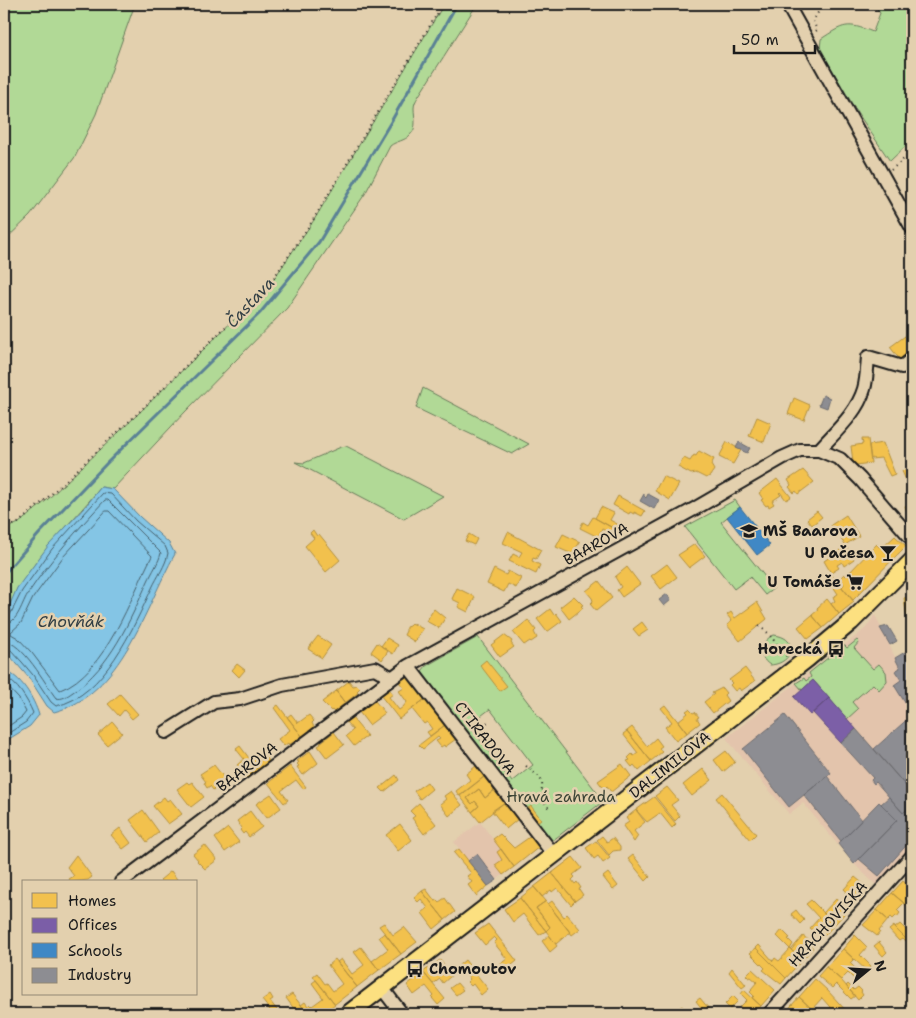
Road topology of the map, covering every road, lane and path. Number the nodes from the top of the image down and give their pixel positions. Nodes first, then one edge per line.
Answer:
1 (443, 4) edge
2 (786, 4) edge
3 (823, 4) edge
4 (806, 38) junction
5 (912, 152) edge
6 (882, 174) junction
7 (912, 228) edge
8 (912, 359) edge
9 (819, 450) junction
10 (5, 529) edge
11 (4, 534) edge
12 (912, 539) edge
13 (912, 561) edge
14 (759, 626) dead end
15 (408, 666) junction
16 (796, 668) junction
17 (392, 678) junction
18 (451, 722) junction
19 (491, 722) dead end
20 (166, 732) dead end
21 (526, 766) dead end
22 (550, 810) dead end
23 (554, 855) junction
24 (912, 856) edge
25 (125, 880) edge
26 (382, 988) junction
27 (348, 1014) edge
28 (402, 1014) edge
29 (769, 1014) edge

1 - 10 path
2 - 4 street
3 - 4 path
4 - 6 street
5 - 6 path
6 - 7 street
8 - 9 street
9 - 12 street
9 - 15 street, BAAROVA
10 - 11 path
13 - 16 main road, DALIMILOVA
14 - 16 path
15 - 17 street, BAAROVA
15 - 18 street, CTIRADOVA
16 - 23 main road, DALIMILOVA
17 - 20 street
17 - 25 street, BAAROVA
18 - 19 path
18 - 23 street, CTIRADOVA
21 - 22 path
23 - 26 main road, DALIMILOVA
24 - 29 street, HRACHOVISKA
26 - 27 main road, DALIMILOVA
26 - 28 street

